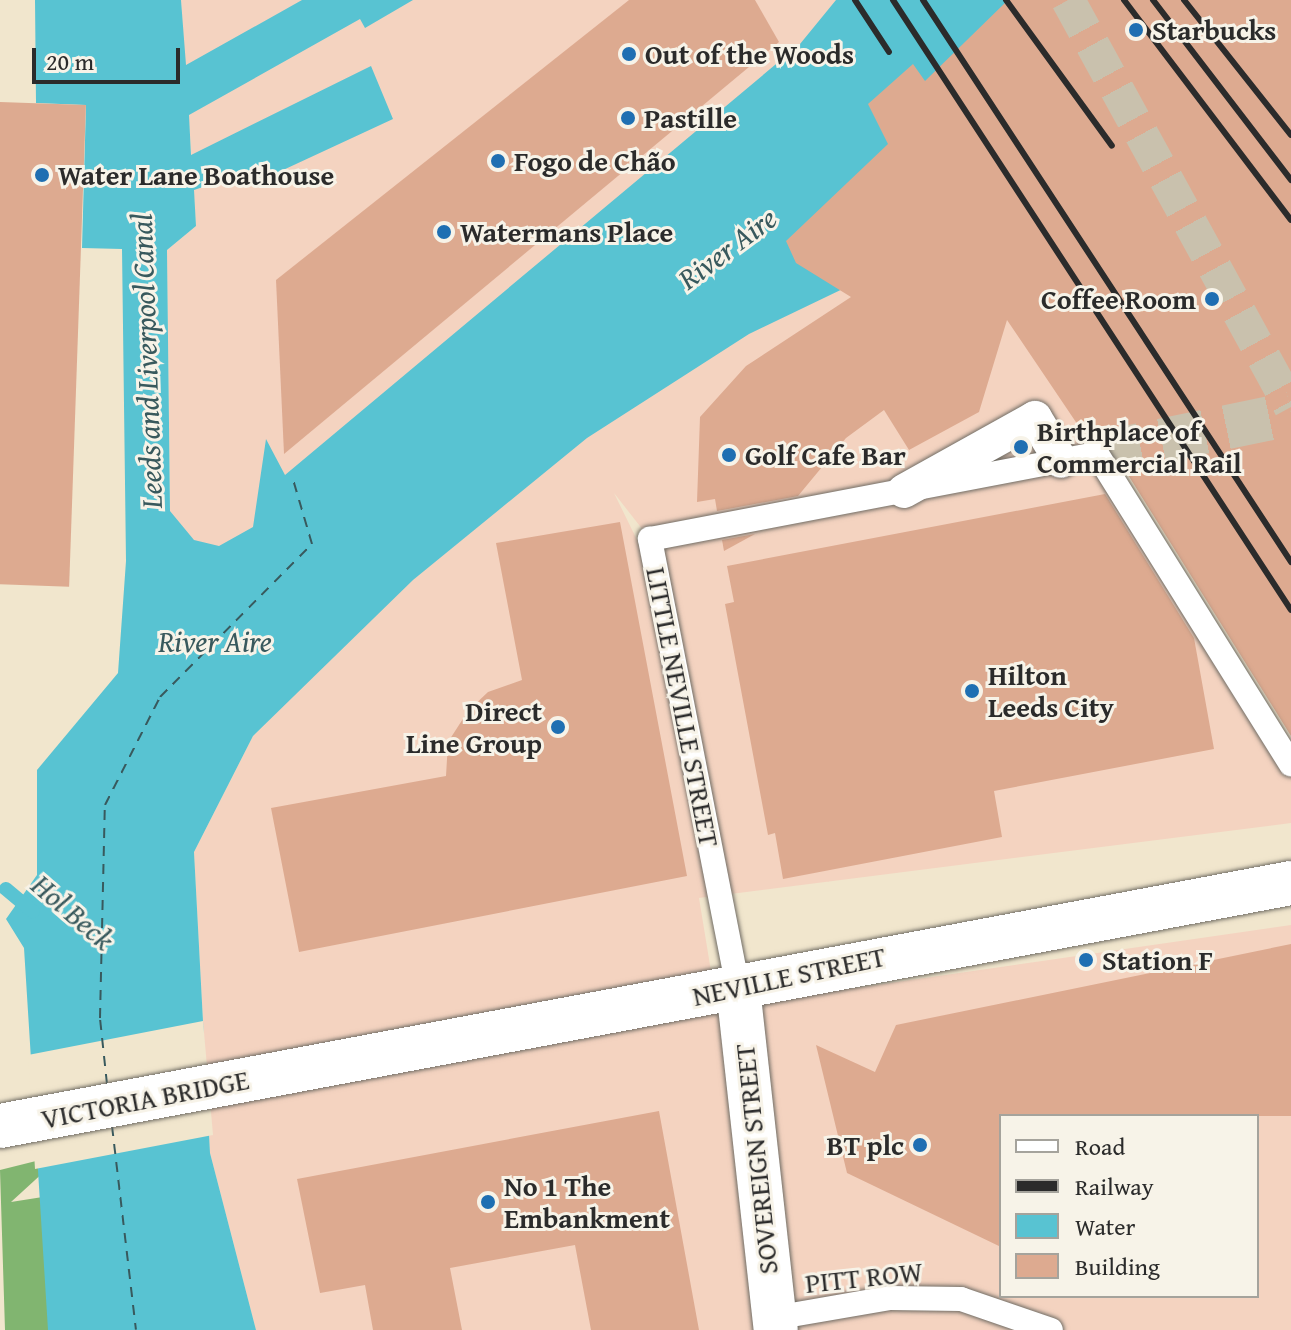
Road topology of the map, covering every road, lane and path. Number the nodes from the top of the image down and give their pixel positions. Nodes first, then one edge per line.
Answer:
1 (1061, 461) junction
2 (904, 491) junction
3 (1291, 764) edge
4 (1291, 883) edge
5 (738, 988) junction
6 (288, 1072) joint
7 (1, 1126) edge
8 (775, 1324) edge
9 (1051, 1330) edge

1 - 2 lane, LITTLE NEVILLE STREET
1 - 2 street, LITTLE NEVILLE STREET
1 - 3 lane, LITTLE NEVILLE STREET
2 - 5 lane, LITTLE NEVILLE STREET
4 - 5 street, NEVILLE STREET
5 - 6 street, NEVILLE STREET
5 - 8 street, SOVEREIGN STREET
6 - 7 street, VICTORIA BRIDGE
8 - 9 lane, PITT ROW

